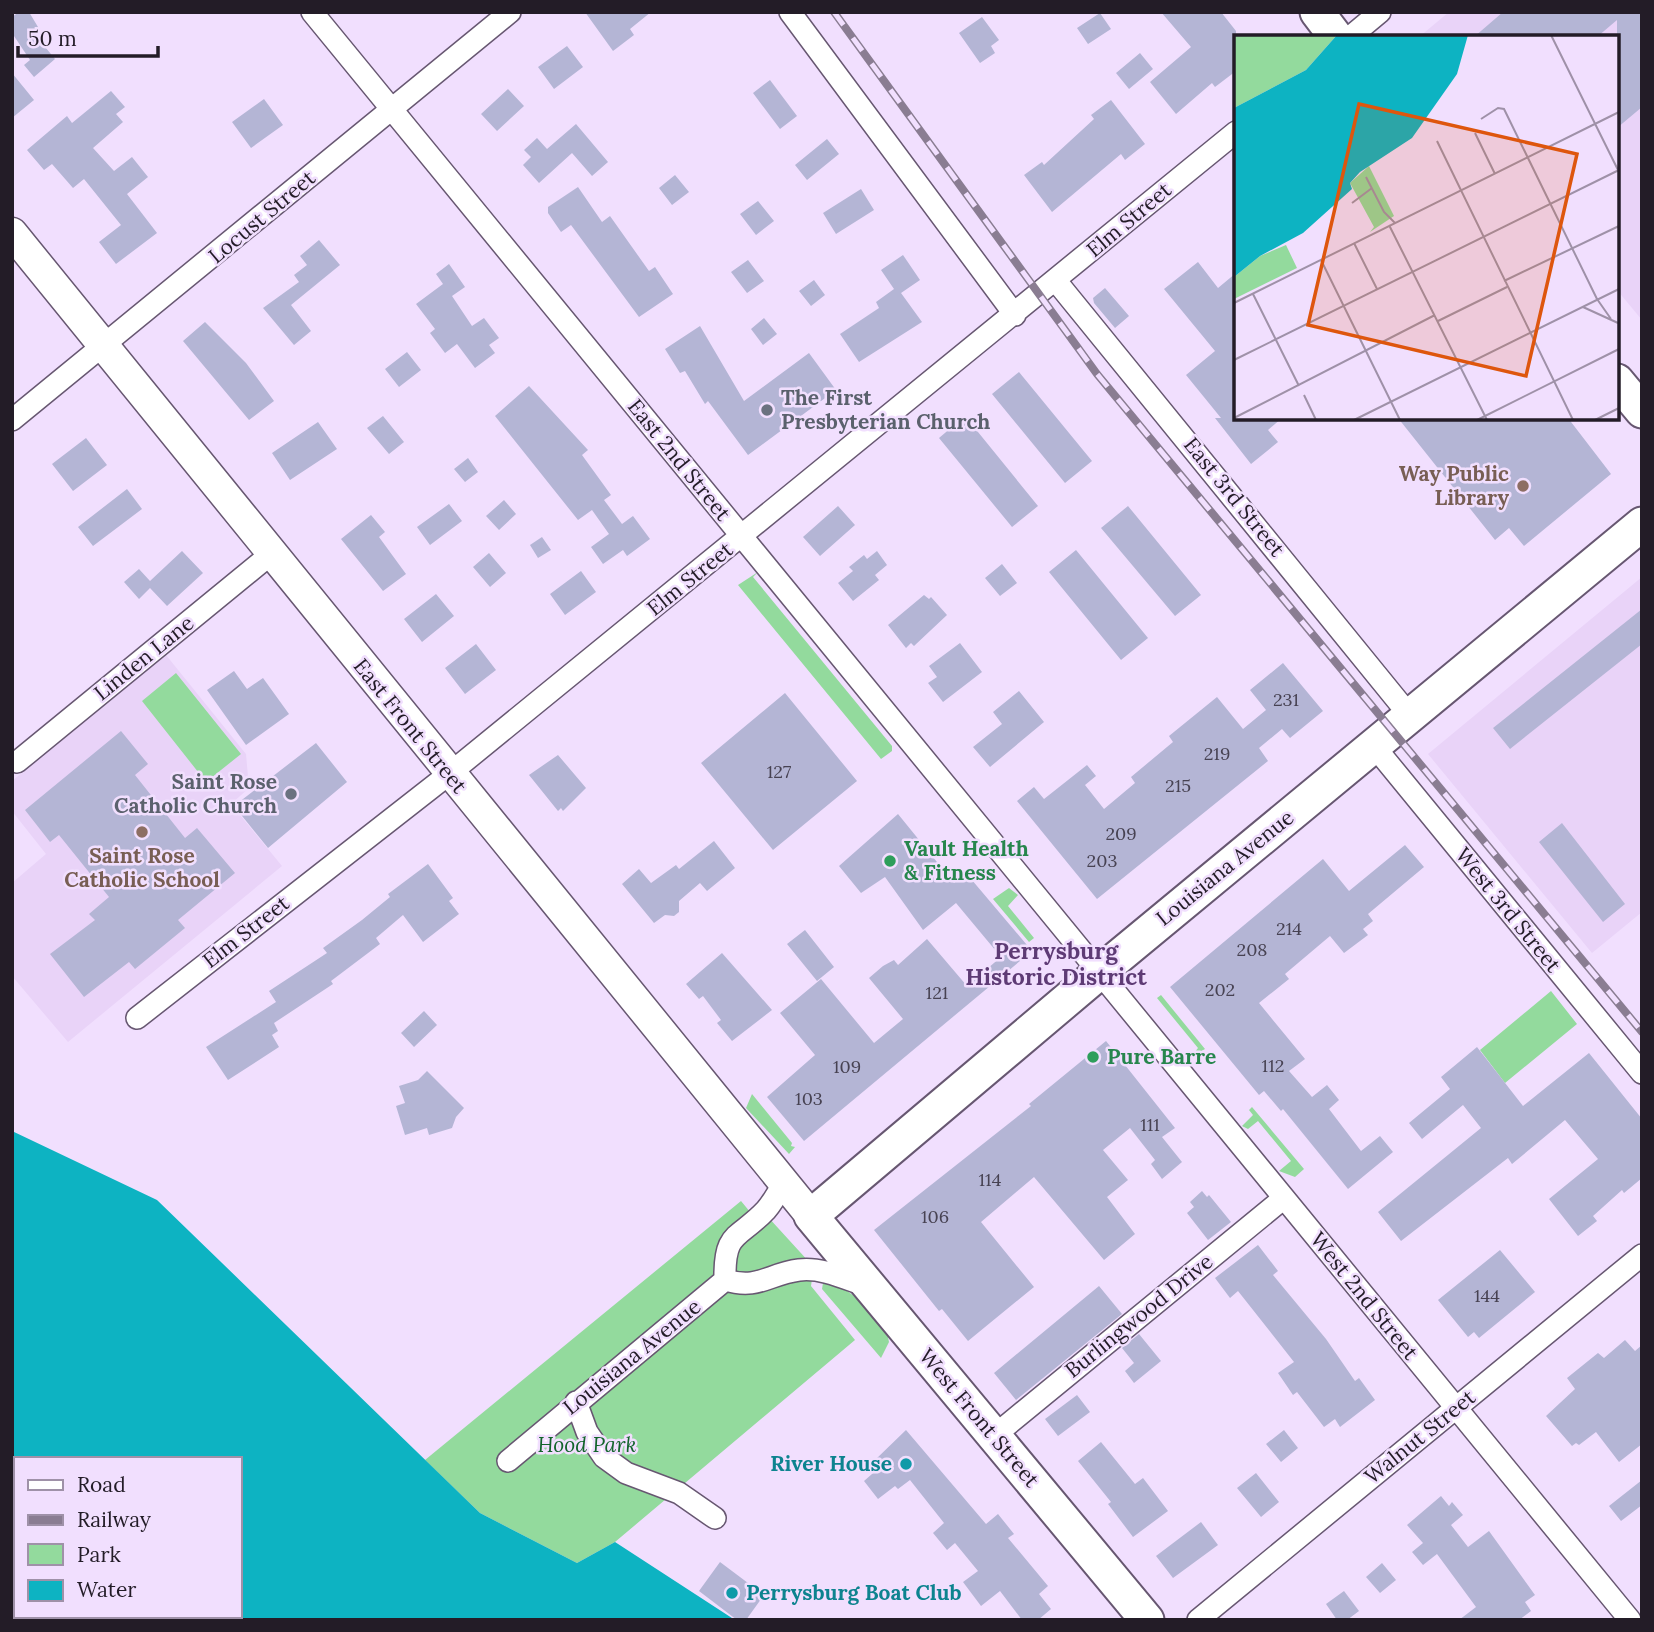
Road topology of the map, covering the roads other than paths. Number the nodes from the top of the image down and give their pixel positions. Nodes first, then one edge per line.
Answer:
1 (312, 12) edge
2 (510, 12) edge
3 (790, 12) edge
4 (1317, 12) edge
5 (1380, 12) edge
6 (1334, 35) edge
7 (1352, 35) edge
8 (391, 110) junction
9 (1234, 134) edge
10 (12, 233) edge
11 (1056, 281) junction
12 (1016, 315) junction
13 (105, 345) junction
14 (1619, 383) edge
15 (1642, 411) edge
16 (12, 421) edge
17 (1642, 524) edge
18 (742, 537) junction
19 (271, 554) junction
20 (1410, 716) junction
21 (1374, 746) junction
22 (17, 762) dead end
23 (449, 774) junction
24 (1100, 971) junction
25 (137, 1018) dead end
26 (1642, 1073) edge
27 (784, 1182) junction
28 (1284, 1198) junction
29 (811, 1216) junction
30 (1642, 1255) edge
31 (725, 1280) junction
32 (867, 1286) junction
33 (576, 1402) junction
34 (1455, 1408) junction
35 (995, 1435) junction
36 (508, 1461) dead end
37 (715, 1518) dead end
38 (1147, 1620) edge
39 (1198, 1620) edge
40 (1630, 1620) edge

1 - 8 street, East 2nd Street
2 - 8 street, Locust Street
3 - 12 street
4 - 6 main road
5 - 7 street
8 - 13 street, Locust Street
8 - 18 street, East 2nd Street
9 - 11 street, Elm Street
10 - 13 main road, East Front Street
11 - 12 street, Elm Street
11 - 20 street, East 3rd Street
12 - 18 street, Elm Street
13 - 16 street, Locust Street
13 - 19 main road, East Front Street
14 - 15 main road
17 - 20 main road, Louisiana Avenue
18 - 23 street, Elm Street
18 - 24 street, East 2nd Street
19 - 22 street, Linden Lane
19 - 23 main road, East Front Street
20 - 21 main road, Louisiana Avenue
21 - 24 main road, Louisiana Avenue
21 - 26 street, West 3rd Street
23 - 25 street, Elm Street
23 - 27 main road, East Front Street
24 - 28 street, West 2nd Street
24 - 29 main road, Louisiana Avenue
27 - 29 main road, East Front Street
27 - 31 street
28 - 34 street, West 2nd Street
28 - 35 street, Burlingwood Drive
29 - 32 main road, West Front Street
30 - 34 street, Walnut Street
31 - 32 street
31 - 33 street, Louisiana Avenue
32 - 35 main road, West Front Street
33 - 36 street, Louisiana Avenue
33 - 37 street
34 - 39 street, Walnut Street
34 - 40 street, West 2nd Street
35 - 38 main road, West Front Street

